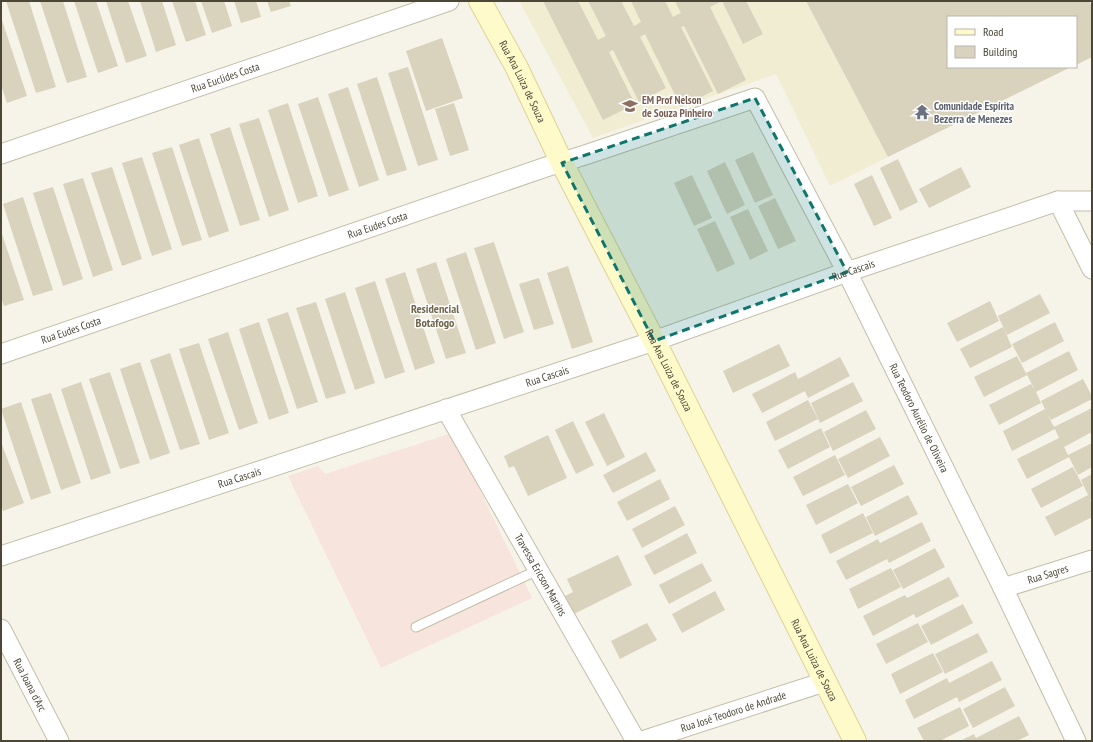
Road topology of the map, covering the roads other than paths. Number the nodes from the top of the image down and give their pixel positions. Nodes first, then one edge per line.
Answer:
1 (449, 1) edge
2 (480, 1) edge
3 (755, 98) joint
4 (1, 154) edge
5 (562, 163) junction
6 (1058, 201) junction
7 (1092, 201) edge
8 (1092, 269) edge
9 (847, 272) junction
10 (654, 341) junction
11 (1, 354) edge
12 (446, 409) junction
13 (1, 556) edge
14 (1092, 560) edge
15 (538, 570) junction
16 (1003, 588) junction
17 (1, 628) edge
18 (416, 628) dead end
19 (824, 682) junction
20 (59, 741) edge
21 (636, 741) edge
22 (642, 741) edge
23 (855, 741) edge
24 (1076, 741) edge

1 - 4 street, Rua Euclides Costa
2 - 5 street, Rua Ana Luiza de Souza
3 - 5 street, Rua Eudes Costa
3 - 9 street, Rua Teodoro Aurélio de Oliveira
5 - 10 street, Rua Ana Luiza de Souza
5 - 11 street, Rua Eudes Costa
6 - 7 street, Rua Cascais
6 - 8 street
6 - 9 street, Rua Cascais
9 - 10 street, Rua Cascais
9 - 16 street, Rua Teodoro Aurélio de Oliveira
10 - 12 street, Rua Cascais
10 - 19 street, Rua Ana Luiza de Souza
12 - 13 street, Rua Cascais
12 - 15 street, Travessa Ericson Martins
14 - 16 street, Rua Sagres
15 - 18 lane
15 - 21 street, Travessa Ericson Martins
16 - 24 street, Rua Teodoro Aurélio de Oliveira
17 - 20 street, Rua Joana d'Arc
19 - 22 street, Rua José Teodoro de Andrade
19 - 23 street, Rua Ana Luiza de Souza

